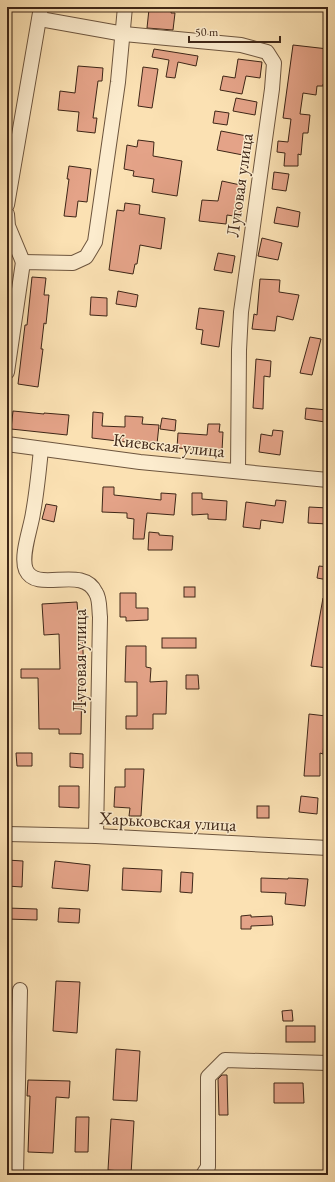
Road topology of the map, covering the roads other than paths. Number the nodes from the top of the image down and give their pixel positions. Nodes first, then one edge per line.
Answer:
1 (126, 7) edge
2 (40, 13) edge
3 (124, 34) junction
4 (7, 205) edge
5 (7, 214) edge
6 (23, 262) junction
7 (7, 372) edge
8 (7, 444) edge
9 (41, 449) junction
10 (238, 471) junction
11 (328, 480) edge
12 (7, 834) edge
13 (96, 836) junction
14 (328, 848) edge
15 (20, 990) dead end
16 (328, 1063) edge
17 (16, 1175) edge
18 (203, 1175) edge

1 - 3 street
2 - 3 street, Луговая улица
2 - 4 street
3 - 6 street
3 - 10 street, Луговая улица
5 - 6 street
6 - 7 street
8 - 9 street, Киевская улица
9 - 10 street, Киевская улица
9 - 13 street, Луговая улица
10 - 11 street, Киевская улица
12 - 13 street, Харьковская улица
13 - 14 street, Харьковская улица
15 - 17 street
16 - 18 street

